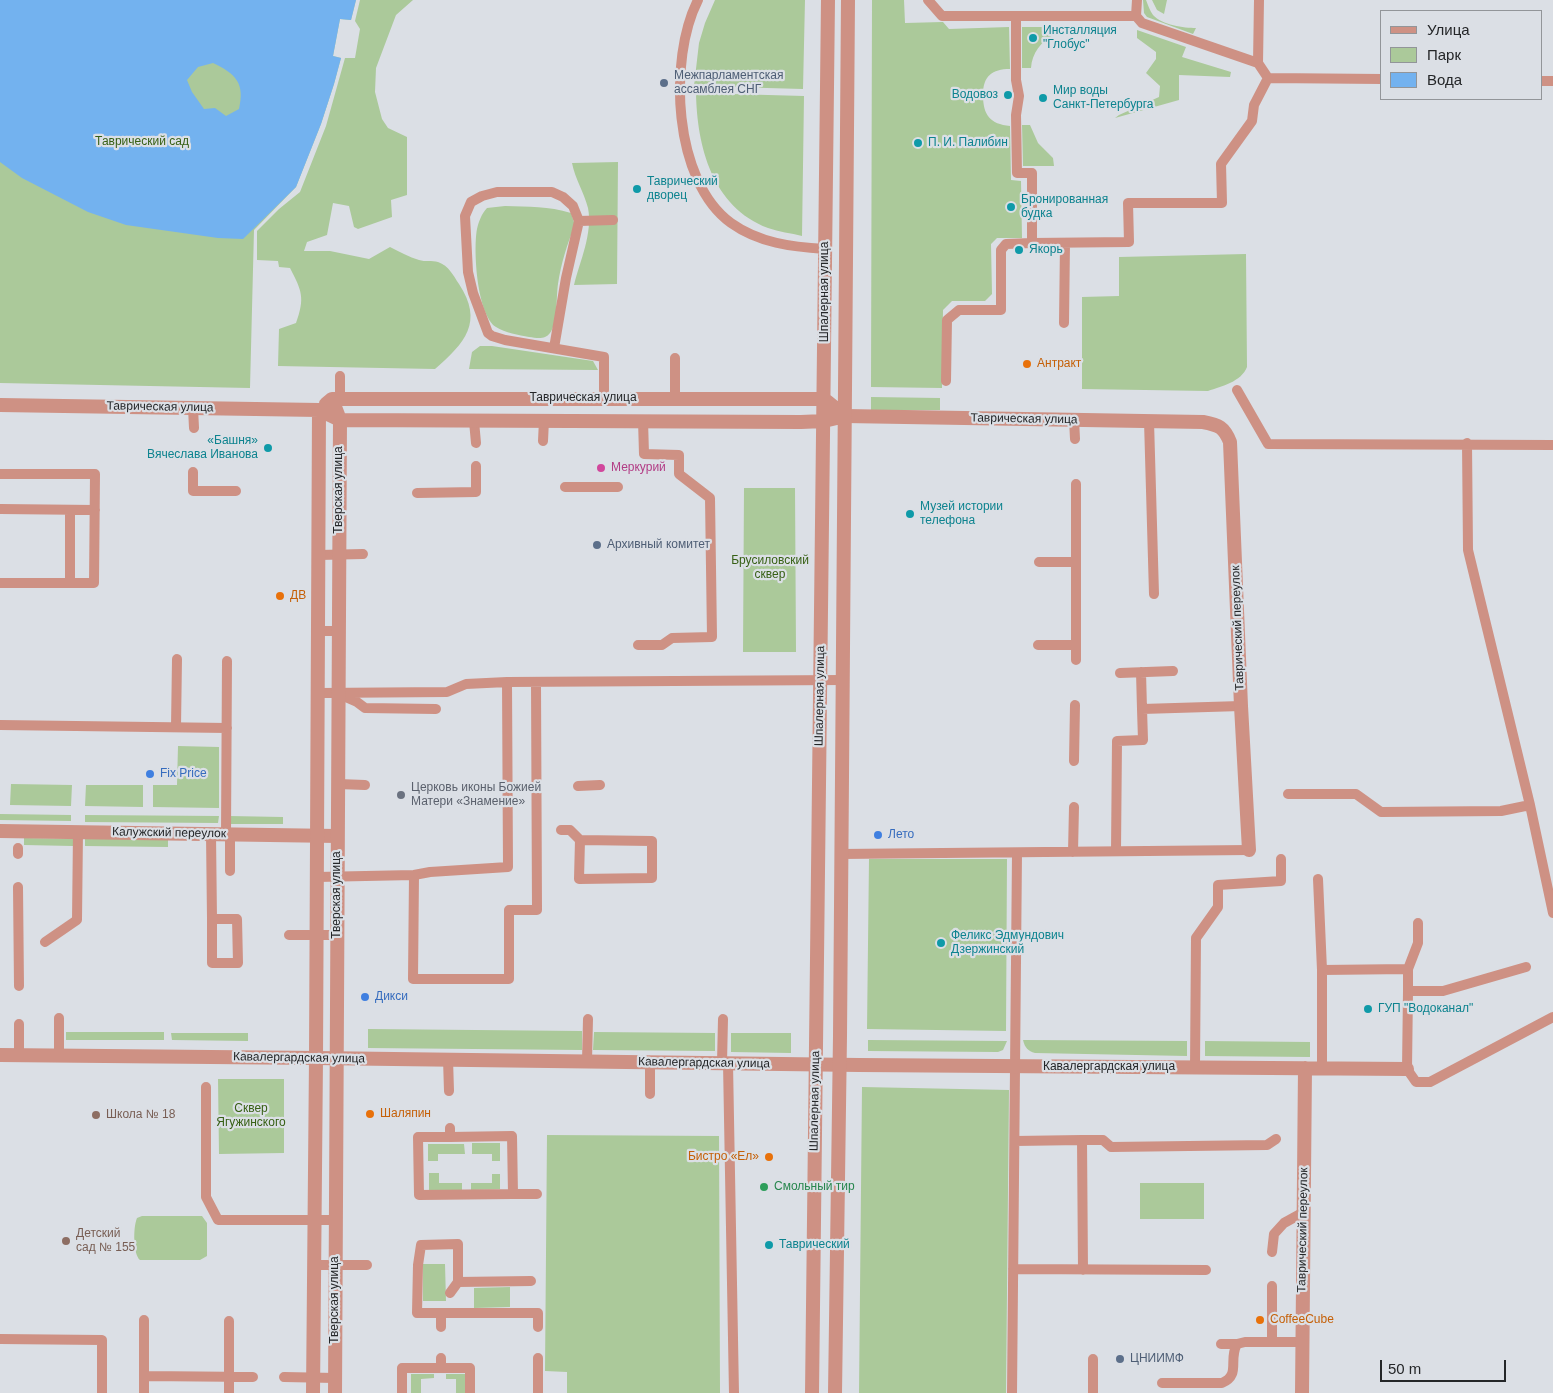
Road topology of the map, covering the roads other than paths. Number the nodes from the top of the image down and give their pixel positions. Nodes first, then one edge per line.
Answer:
1 (698, 0) edge
2 (828, 0) edge
3 (848, 0) edge
4 (928, 0) edge
5 (1137, 0) edge
6 (1258, 0) edge
7 (1016, 16) junction
8 (1136, 16) junction
9 (1258, 63) junction
10 (1268, 78) junction
11 (1380, 79) edge
12 (613, 220) dead end
13 (578, 221) junction
14 (1032, 243) junction
15 (1065, 243) junction
16 (825, 249) junction
17 (1064, 323) dead end
18 (554, 348) junction
19 (675, 358) dead end
20 (340, 376) dead end
21 (946, 381) dead end
22 (1236, 390) dead end
23 (604, 398) junction
24 (675, 398) junction
25 (336, 399) junction
26 (824, 399) junction
27 (0, 405) edge
28 (194, 408) junction
29 (319, 410) junction
30 (845, 416) junction
31 (340, 420) junction
32 (544, 420) junction
33 (644, 420) junction
34 (1074, 420) junction
35 (474, 421) junction
36 (824, 421) junction
37 (1148, 421) junction
38 (1203, 422) joint
39 (194, 428) dead end
40 (1075, 439) dead end
41 (543, 441) dead end
42 (476, 443) dead end
43 (1467, 443) junction
44 (1553, 445) edge
45 (476, 466) dead end
46 (194, 472) dead end
47 (0, 474) edge
48 (1076, 484) dead end
49 (565, 487) dead end
50 (618, 487) dead end
51 (236, 491) dead end
52 (417, 493) dead end
53 (0, 509) edge
54 (70, 510) junction
55 (95, 510) junction
56 (363, 554) dead end
57 (319, 555) junction
58 (339, 555) junction
59 (1039, 562) dead end
60 (1076, 562) junction
61 (0, 583) edge
62 (70, 583) junction
63 (1154, 594) dead end
64 (318, 631) junction
65 (338, 631) junction
66 (638, 645) dead end
67 (1038, 645) dead end
68 (1076, 646) junction
69 (177, 659) dead end
70 (1076, 660) dead end
71 (227, 661) dead end
72 (1141, 672) junction
73 (1173, 672) dead end
74 (1120, 673) dead end
75 (820, 680) junction
76 (843, 680) junction
77 (507, 682) junction
78 (536, 682) junction
79 (318, 693) junction
80 (338, 693) junction
81 (1076, 705) dead end
82 (1241, 706) junction
83 (436, 709) dead end
84 (1142, 709) junction
85 (0, 725) edge
86 (176, 727) junction
87 (227, 728) junction
88 (1074, 761) dead end
89 (338, 784) junction
90 (365, 785) dead end
91 (600, 785) dead end
92 (578, 786) dead end
93 (1288, 794) dead end
94 (1530, 805) junction
95 (1074, 806) dead end
96 (561, 830) dead end
97 (0, 831) edge
98 (78, 832) junction
99 (211, 834) junction
100 (228, 834) junction
101 (317, 836) junction
102 (337, 836) junction
103 (580, 840) junction
104 (1249, 850) joint
105 (1116, 851) junction
106 (1073, 852) junction
107 (1017, 853) junction
108 (841, 854) junction
109 (1281, 859) dead end
110 (230, 872) dead end
111 (414, 875) junction
112 (337, 876) junction
113 (317, 877) junction
114 (1318, 879) dead end
115 (18, 887) dead end
116 (1553, 913) edge
117 (212, 919) junction
118 (1418, 922) dead end
119 (289, 935) dead end
120 (316, 935) junction
121 (337, 935) junction
122 (46, 942) dead end
123 (1526, 967) dead end
124 (1408, 969) junction
125 (1322, 970) junction
126 (19, 986) dead end
127 (1408, 991) junction
128 (1553, 1017) edge
129 (59, 1018) dead end
130 (588, 1019) dead end
131 (723, 1019) dead end
132 (19, 1024) dead end
133 (0, 1055) edge
134 (19, 1055) junction
135 (59, 1056) junction
136 (316, 1058) junction
137 (336, 1058) junction
138 (448, 1060) junction
139 (587, 1062) junction
140 (650, 1062) junction
141 (725, 1063) junction
142 (816, 1064) junction
143 (839, 1065) junction
144 (1015, 1066) junction
145 (1195, 1067) junction
146 (1305, 1068) junction
147 (1322, 1068) junction
148 (1407, 1069) junction
149 (206, 1087) dead end
150 (449, 1091) dead end
151 (650, 1094) dead end
152 (1276, 1139) dead end
153 (1082, 1140) junction
154 (1014, 1141) junction
155 (513, 1194) junction
156 (537, 1194) dead end
157 (1304, 1212) junction
158 (314, 1220) junction
159 (335, 1220) junction
160 (1272, 1252) dead end
161 (314, 1265) junction
162 (335, 1265) junction
163 (367, 1265) dead end
164 (1013, 1269) junction
165 (1083, 1270) junction
166 (1206, 1270) dead end
167 (531, 1281) dead end
168 (458, 1282) junction
169 (1272, 1286) dead end
170 (450, 1293) dead end
171 (442, 1313) junction
172 (144, 1320) dead end
173 (228, 1321) dead end
174 (442, 1327) dead end
175 (538, 1327) dead end
176 (0, 1339) edge
177 (1272, 1342) junction
178 (1302, 1342) junction
179 (1221, 1344) dead end
180 (1237, 1344) junction
181 (538, 1358) dead end
182 (1093, 1359) dead end
183 (144, 1376) junction
184 (229, 1377) junction
185 (253, 1377) dead end
186 (284, 1377) dead end
187 (313, 1377) junction
188 (335, 1378) junction
189 (1162, 1383) dead end
190 (1092, 1392) dead end
191 (102, 1393) edge
192 (144, 1393) edge
193 (229, 1393) edge
194 (312, 1393) edge
195 (335, 1393) edge
196 (402, 1393) edge
197 (470, 1393) edge
198 (538, 1393) edge
199 (734, 1393) edge
200 (812, 1393) edge
201 (835, 1393) edge
202 (1012, 1393) edge
203 (1302, 1393) edge

1 - 16 lane
2 - 16 street, Шпалерная улица
3 - 30 street, Шпалерная улица
4 - 7 lane
5 - 8 lane
6 - 9 lane
7 - 8 lane
7 - 14 lane
8 - 9 lane
9 - 10 lane
10 - 11 lane
10 - 15 lane
12 - 13 lane
13 - 18 lane
13 - 18 lane
14 - 15 lane
14 - 21 lane
15 - 17 lane
16 - 26 street, Шпалерная улица
18 - 23 lane
19 - 24 lane
20 - 25 lane
22 - 43 lane
23 - 24 street, Таврическая улица
23 - 25 street, Таврическая улица
24 - 26 street, Таврическая улица
25 - 29 street
25 - 31 street, Тверская улица
26 - 30 street
26 - 36 street, Шпалерная улица
27 - 28 street, Таврическая улица
28 - 29 street, Таврическая улица
28 - 39 lane
29 - 31 street, Таврическая улица
29 - 57 street, Тверская улица
30 - 34 street, Таврическая улица
30 - 36 street, Таврическая улица
30 - 76 street, Шпалерная улица
31 - 35 street, Таврическая улица
31 - 58 street, Тверская улица
32 - 33 street, Таврическая улица
32 - 35 street, Таврическая улица
32 - 41 lane
33 - 36 street, Таврическая улица
33 - 66 lane
34 - 37 street, Таврическая улица
34 - 40 lane
35 - 42 lane
36 - 75 street, Шпалерная улица
37 - 38 street, Таврическая улица
37 - 63 lane
38 - 82 street, Таврический переулок
43 - 44 lane
43 - 94 lane
45 - 52 lane
46 - 51 lane
47 - 55 lane
48 - 60 lane
49 - 50 lane
53 - 54 lane
54 - 55 lane
54 - 62 lane
55 - 62 lane
56 - 58 lane
57 - 58 lane
57 - 64 street, Тверская улица
58 - 65 street, Тверская улица
59 - 60 lane
60 - 68 lane
61 - 62 lane
64 - 65 lane
64 - 79 street, Тверская улица
65 - 80 street, Тверская улица
67 - 68 lane
68 - 70 lane
69 - 86 lane
71 - 87 lane
72 - 73 lane
72 - 74 lane
72 - 84 lane
75 - 76 lane
75 - 78 lane
75 - 142 street, Шпалерная улица
76 - 108 street, Шпалерная улица
77 - 78 lane
77 - 80 lane
77 - 111 lane
78 - 111 lane
79 - 80 lane
79 - 101 street, Тверская улица
80 - 83 lane
80 - 89 street, Тверская улица
81 - 88 lane
82 - 84 lane
82 - 104 street, Таврический переулок
84 - 105 lane
85 - 86 lane
86 - 87 lane
87 - 100 lane
89 - 90 lane
89 - 102 street, Тверская улица
91 - 92 lane
93 - 94 lane
94 - 116 lane
95 - 106 lane
96 - 103 lane
97 - 98 street, Калужский переулок
98 - 99 street, Калужский переулок
98 - 122 lane
99 - 100 street, Калужский переулок
99 - 117 lane
100 - 101 street, Калужский переулок
100 - 110 lane
101 - 102 street, Калужский переулок
101 - 113 street, Тверская улица
102 - 112 street, Тверская улица
103 - 103 lane
104 - 105 lane
105 - 106 lane
106 - 107 lane
107 - 108 lane
107 - 144 lane
108 - 143 street, Шпалерная улица
109 - 145 lane
111 - 112 lane
112 - 113 lane
112 - 121 street, Тверская улица
113 - 120 street, Тверская улица
114 - 125 lane
115 - 126 lane
117 - 117 lane
118 - 124 lane
119 - 120 lane
120 - 121 lane
120 - 136 street, Тверская улица
121 - 137 street, Тверская улица
123 - 127 lane
124 - 125 lane
124 - 127 lane
125 - 147 lane
127 - 148 lane
128 - 148 lane
129 - 135 lane
130 - 139 lane
131 - 141 lane
132 - 134 lane
133 - 134 street, Кавалергардская улица
134 - 135 street, Кавалергардская улица
135 - 136 street, Кавалергардская улица
136 - 137 street, Кавалергардская улица
136 - 158 street, Тверская улица
137 - 138 street, Кавалергардская улица
137 - 159 street, Тверская улица
138 - 139 street, Кавалергардская улица
138 - 150 lane
139 - 140 street, Кавалергардская улица
140 - 141 street, Кавалергардская улица
140 - 151 lane
141 - 142 street, Кавалергардская улица
141 - 199 lane
142 - 143 street, Кавалергардская улица
142 - 200 street, Шпалерная улица
143 - 144 street, Кавалергардская улица
143 - 201 street, Шпалерная улица
144 - 145 street, Кавалергардская улица
144 - 154 lane
145 - 146 street, Кавалергардская улица
146 - 147 street, Кавалергардская улица
146 - 157 street, Таврический переулок
147 - 148 street, Кавалергардская улица
149 - 158 lane
152 - 153 lane
153 - 154 lane
153 - 165 lane
154 - 164 lane
155 - 155 lane
155 - 156 lane
157 - 160 lane
157 - 178 street, Таврический переулок
158 - 159 lane
158 - 161 street, Тверская улица
159 - 162 street, Тверская улица
161 - 162 lane
161 - 187 street, Тверская улица
162 - 163 lane
162 - 188 street, Тверская улица
164 - 165 lane
164 - 202 lane
165 - 166 lane
167 - 168 lane
168 - 170 lane
168 - 171 lane
169 - 177 lane
171 - 174 lane
171 - 175 lane
172 - 183 lane
173 - 184 lane
176 - 191 lane
177 - 178 lane
177 - 180 lane
178 - 203 street, Таврический переулок
179 - 180 lane
180 - 189 lane
181 - 198 lane
182 - 190 lane
183 - 184 lane
183 - 192 lane
184 - 185 lane
184 - 193 lane
186 - 187 lane
187 - 188 lane
187 - 194 street, Тверская улица
188 - 195 street, Тверская улица
196 - 197 lane

